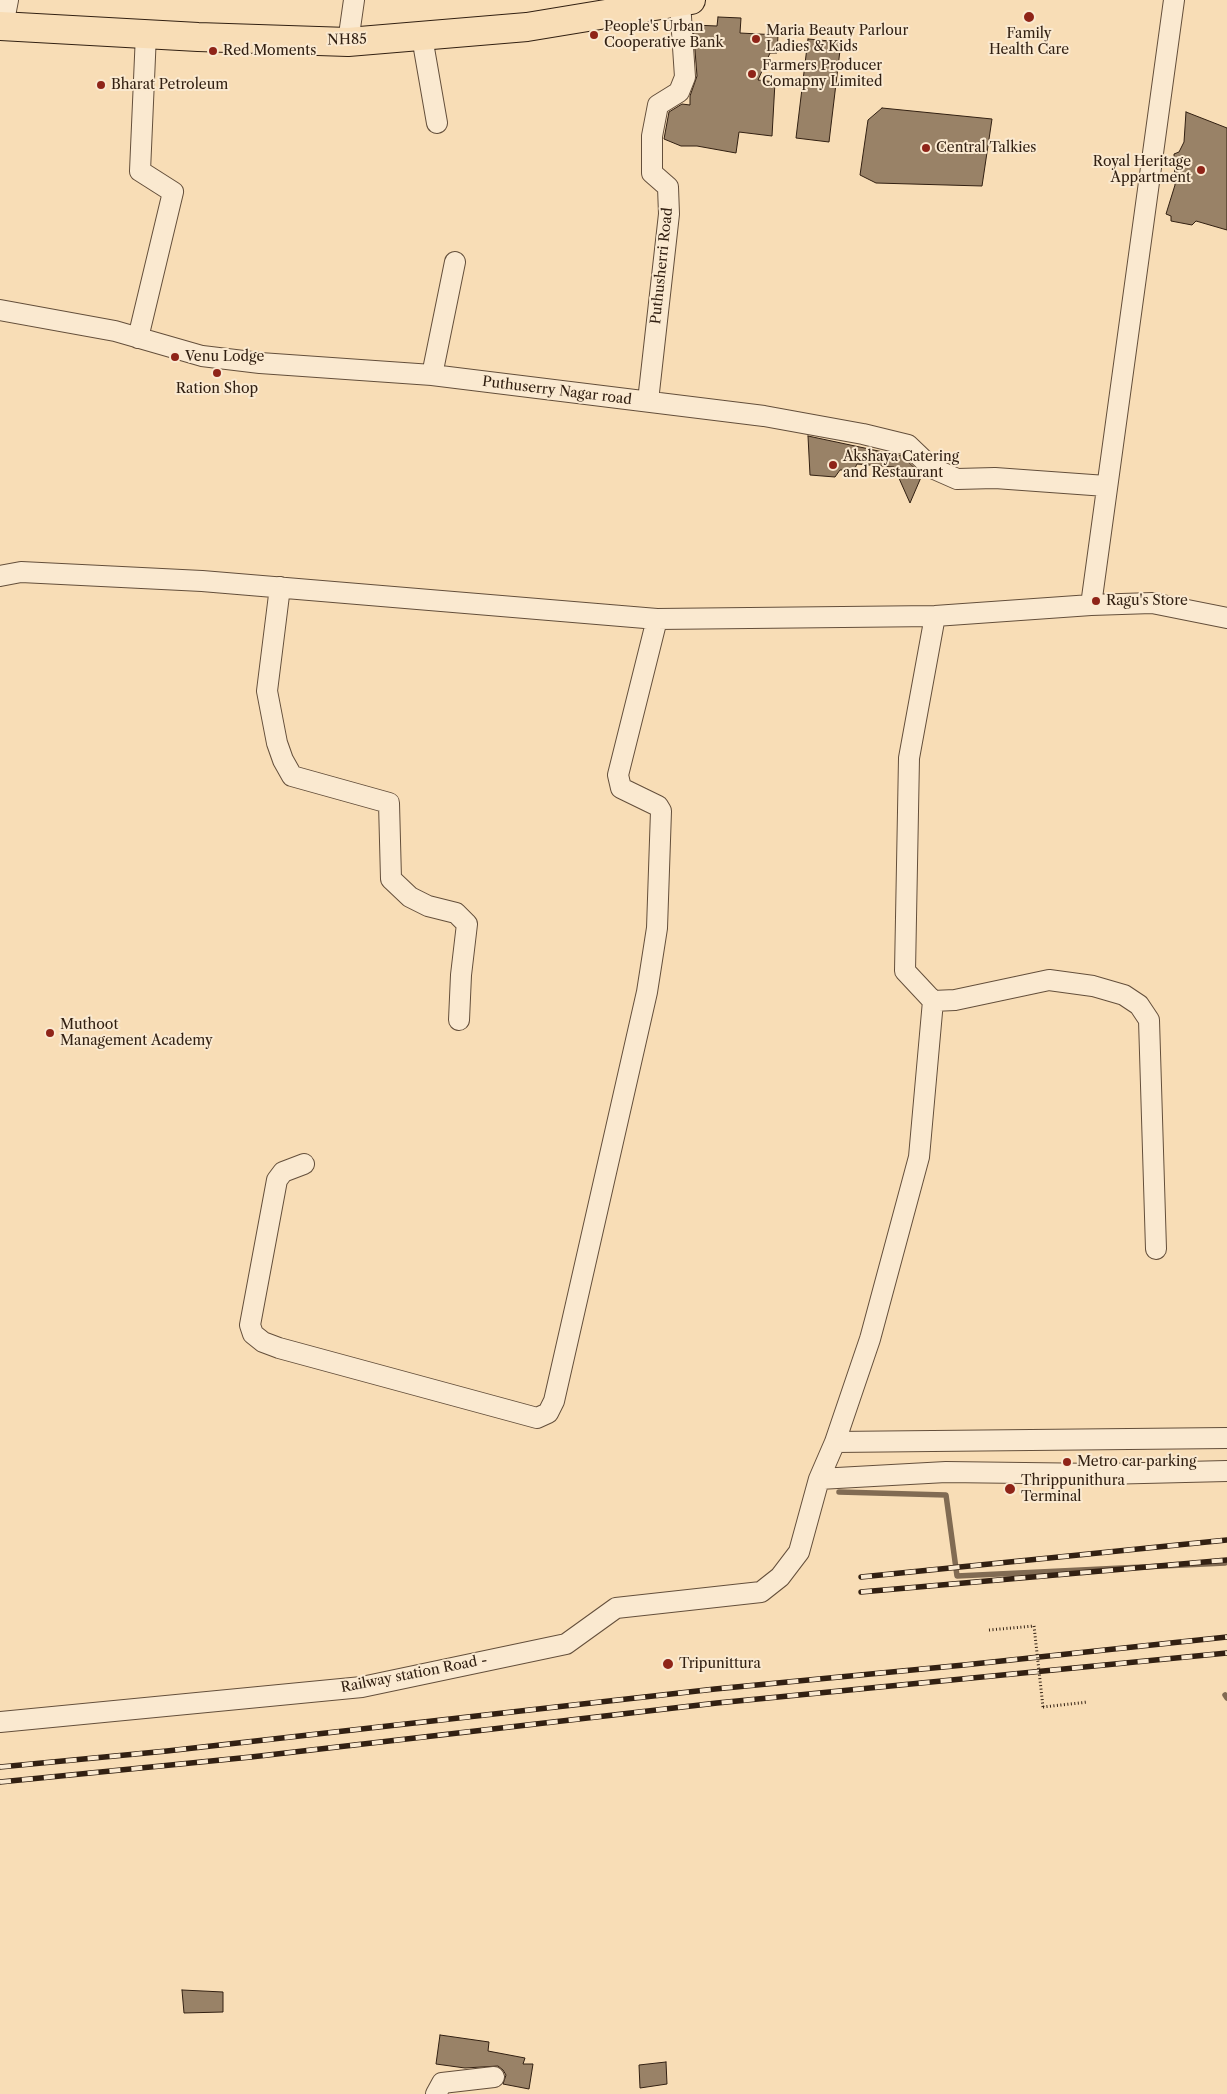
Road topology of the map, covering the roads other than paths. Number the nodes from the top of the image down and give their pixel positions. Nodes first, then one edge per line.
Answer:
1 (8, 0) edge
2 (354, 0) edge
3 (1174, 0) edge
4 (685, 1) edge
5 (1, 26) edge
6 (146, 34) junction
7 (422, 37) junction
8 (348, 42) junction
9 (437, 123) dead end
10 (455, 262) dead end
11 (0, 310) edge
12 (138, 338) junction
13 (432, 375) junction
14 (648, 401) junction
15 (1106, 486) junction
16 (0, 576) edge
17 (280, 587) junction
18 (1091, 606) junction
19 (935, 616) junction
20 (1227, 618) edge
21 (657, 619) junction
22 (933, 1001) junction
23 (459, 1020) dead end
24 (304, 1164) dead end
25 (1156, 1249) dead end
26 (1227, 1438) edge
27 (836, 1442) junction
28 (1227, 1472) edge
29 (820, 1478) junction
30 (0, 1722) edge
31 (494, 2077) dead end
32 (436, 2094) edge

1 - 5 street
2 - 8 street
3 - 15 street
4 - 7 main road, NH85 / NH85
4 - 14 street, Puthusherri Road
5 - 6 main road, NH85 / NH85
6 - 8 main road, NH85 / NH85
6 - 12 street
7 - 8 main road, NH85 / NH85
7 - 9 street
10 - 13 street
11 - 12 street, Puthuserry Nagar road
12 - 13 street, Puthuserry Nagar road
13 - 14 street, Puthuserry Nagar road
14 - 15 street, Puthuserry Nagar road
15 - 18 street
16 - 17 street
17 - 21 street
17 - 23 street
18 - 19 street
18 - 20 street
19 - 21 street
19 - 22 street
21 - 24 street
22 - 25 street
22 - 27 street
26 - 27 street
27 - 29 street
28 - 29 street
29 - 30 street, Railway station Road -
31 - 32 street

